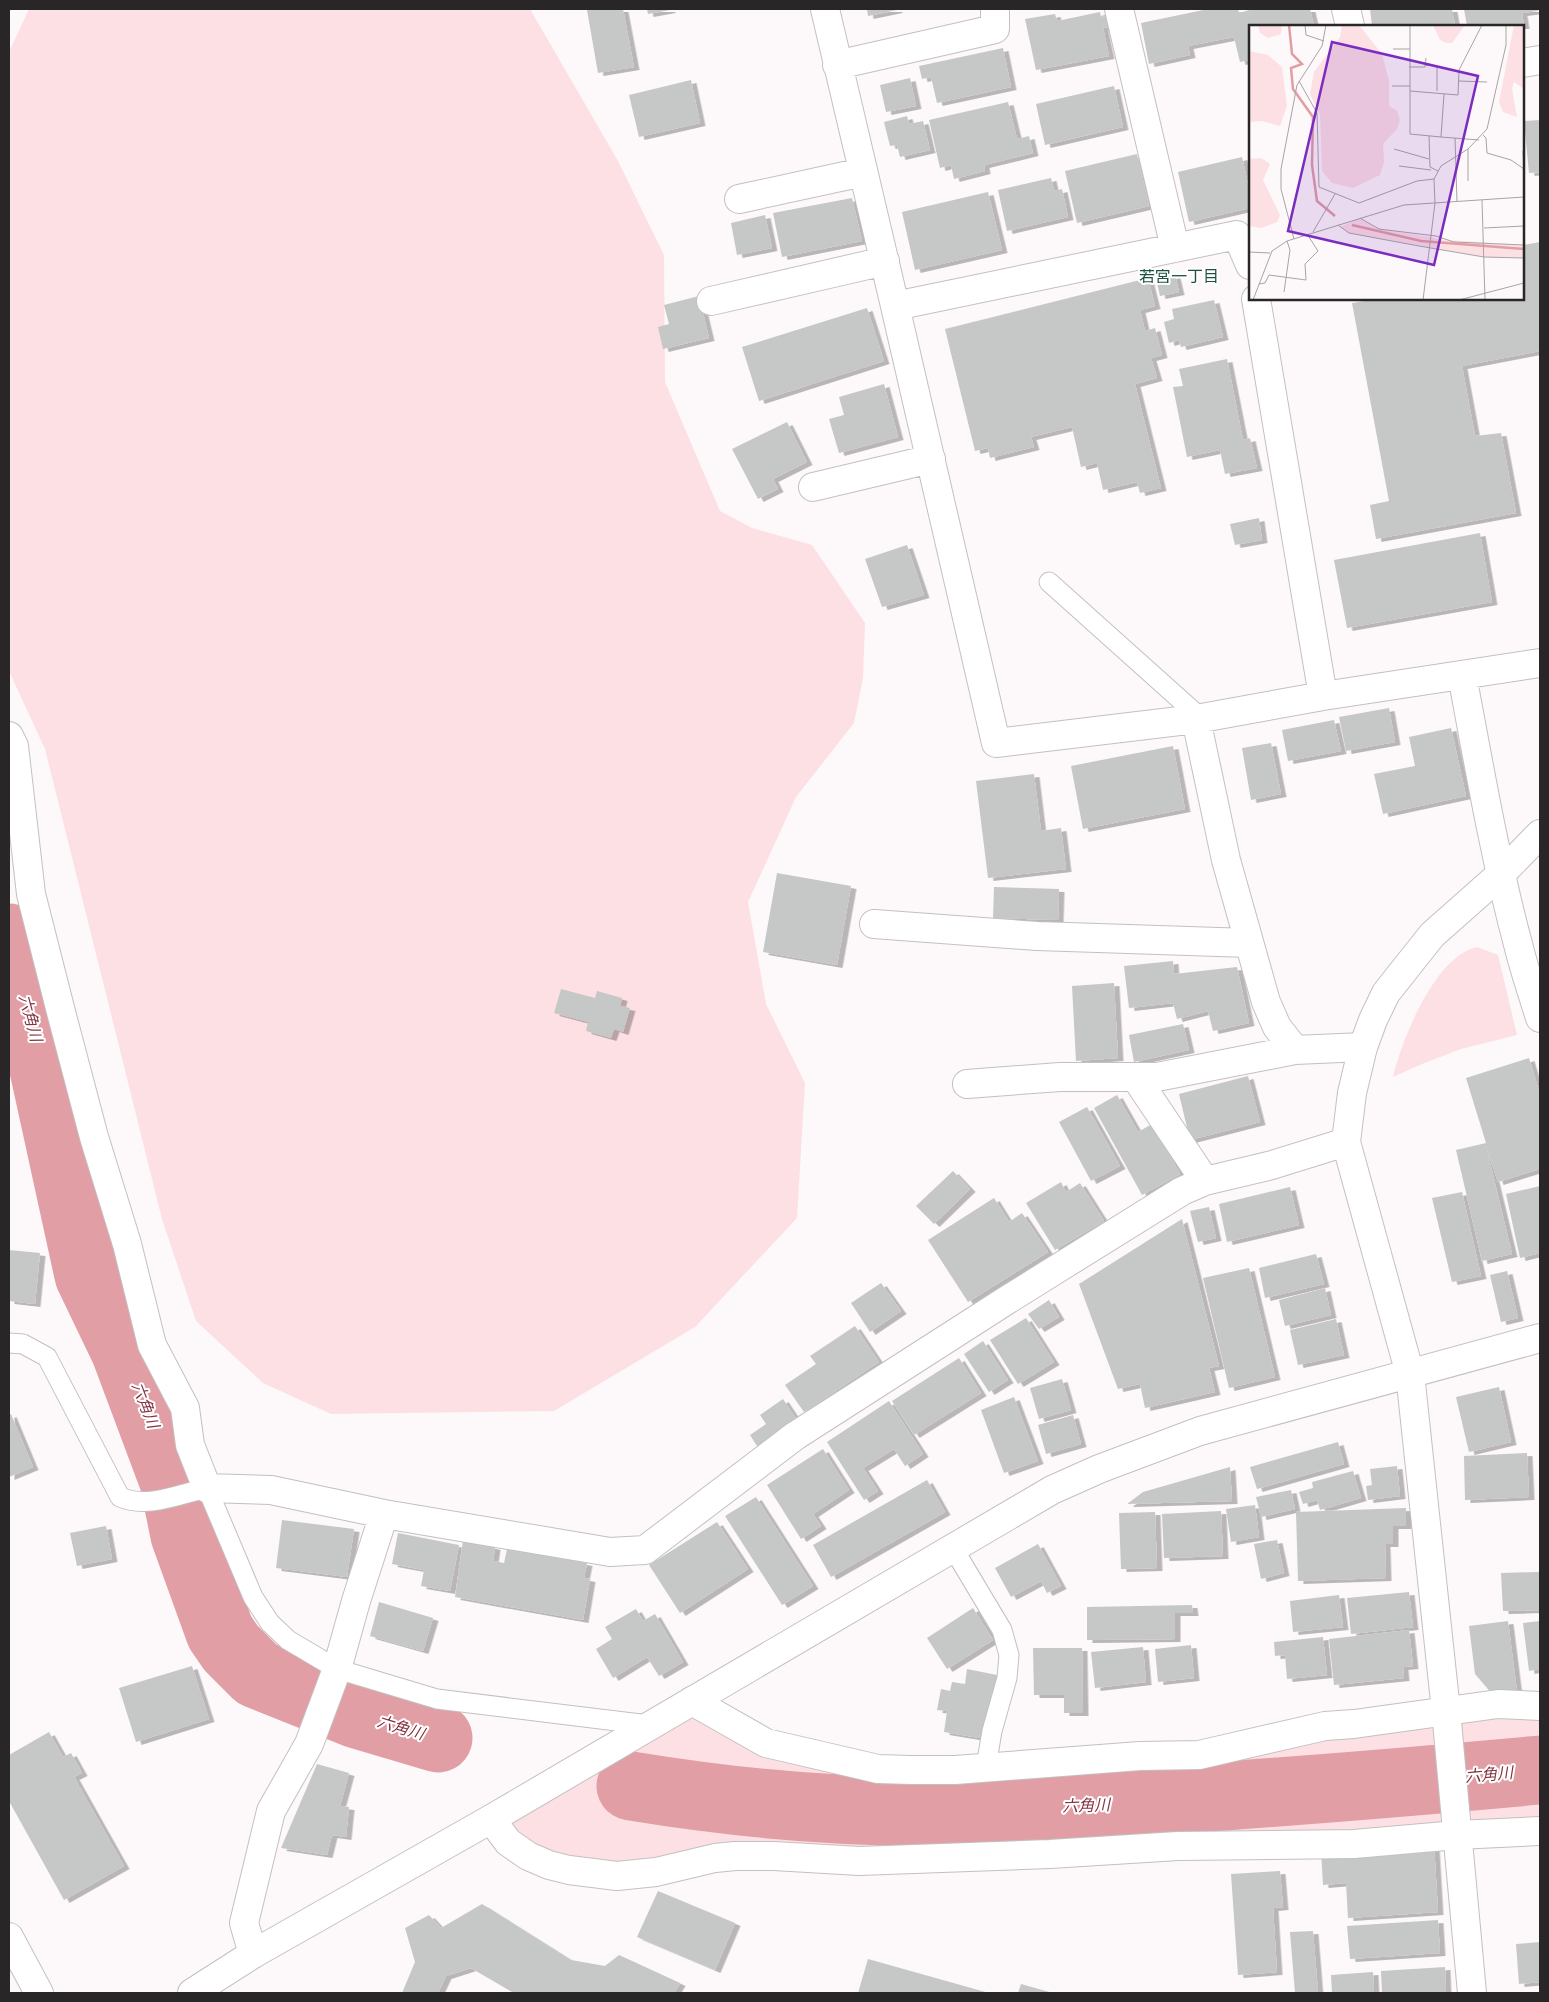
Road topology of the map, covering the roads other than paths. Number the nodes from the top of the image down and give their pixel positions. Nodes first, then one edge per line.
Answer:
1 (825, 9) edge
2 (1119, 9) edge
3 (1346, 9) edge
4 (1003, 10) edge
5 (1350, 25) edge
6 (1540, 60) edge
7 (1524, 64) edge
8 (837, 65) junction
9 (863, 172) junction
10 (739, 199) dead end
11 (1176, 248) junction
12 (884, 261) junction
13 (1249, 261) edge
14 (1256, 300) edge
15 (711, 301) dead end
16 (896, 306) junction
17 (931, 459) junction
18 (813, 487) dead end
19 (1049, 582) dead end
20 (1540, 663) edge
21 (1462, 675) junction
22 (1323, 696) junction
23 (1196, 718) junction
24 (9, 736) edge
25 (1540, 834) edge
26 (1502, 873) junction
27 (874, 924) dead end
28 (1249, 943) junction
29 (1540, 1018) edge
30 (1364, 1047) junction
31 (1295, 1050) junction
32 (1136, 1078) junction
33 (968, 1084) dead end
34 (1346, 1142) junction
35 (1205, 1181) junction
36 (1540, 1338) edge
37 (9, 1342) edge
38 (1410, 1374) junction
39 (196, 1490) junction
40 (384, 1514) junction
41 (953, 1548) junction
42 (337, 1668) junction
43 (692, 1701) junction
44 (1540, 1706) edge
45 (1446, 1711) junction
46 (649, 1725) junction
47 (986, 1767) junction
48 (491, 1819) junction
49 (1540, 1830) edge
50 (1457, 1835) junction
51 (9, 1937) edge
52 (253, 1954) junction
53 (197, 1992) edge
54 (39, 1993) edge
55 (1472, 1993) edge

1 - 8 street
2 - 11 street
3 - 5 street
4 - 8 street
6 - 7 street
8 - 9 street
9 - 10 street
9 - 12 street
11 - 13 street
11 - 16 street
12 - 15 street
12 - 16 street
14 - 22 street
16 - 17 street
17 - 18 street
17 - 23 street
19 - 23 lane
20 - 21 street
21 - 22 street
21 - 26 street
22 - 23 street
23 - 28 street
24 - 39 street
25 - 26 street
26 - 29 street
26 - 30 street
27 - 28 street
28 - 31 street
30 - 31 street
30 - 34 street
31 - 32 street
32 - 33 street
32 - 35 street
34 - 35 street
34 - 38 street
35 - 40 street
36 - 38 street
37 - 39 lane
38 - 41 street
38 - 45 street
39 - 40 street
39 - 42 lane
40 - 42 street
41 - 43 street
41 - 47 lane
42 - 46 lane
42 - 52 street
43 - 46 street
43 - 47 street
44 - 45 street
45 - 47 street
45 - 50 street
46 - 48 street
48 - 50 street
48 - 52 street
49 - 50 street
50 - 55 street
51 - 54 street
52 - 53 street

